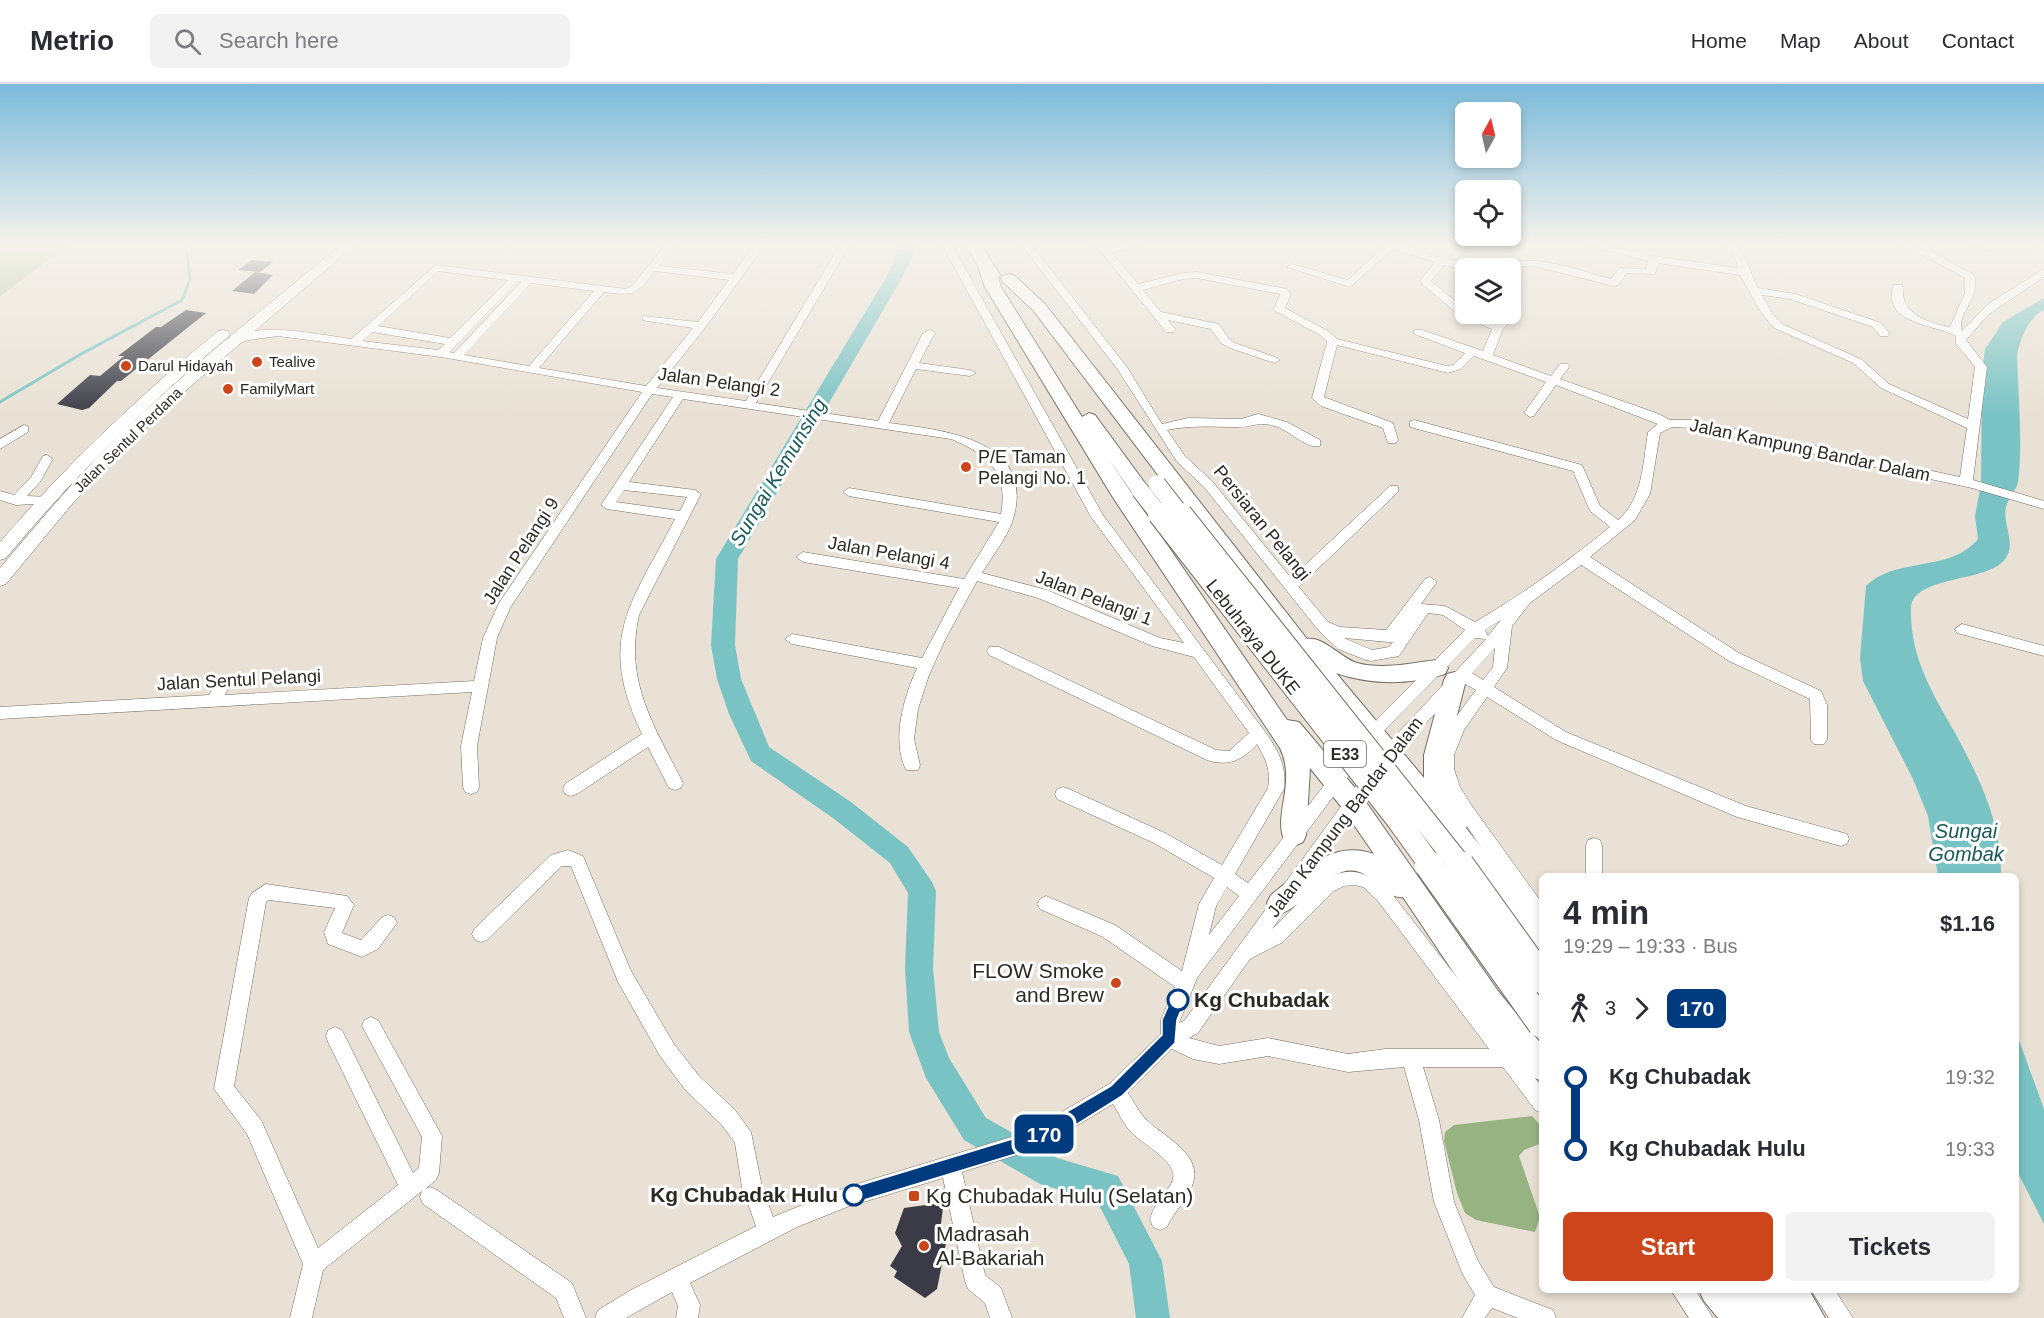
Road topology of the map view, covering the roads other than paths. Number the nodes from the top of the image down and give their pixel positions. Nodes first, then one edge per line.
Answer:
1 (1966, 300) edge
2 (265, 301) edge
3 (283, 301) edge
4 (400, 301) edge
5 (494, 301) edge
6 (508, 301) edge
7 (591, 301) edge
8 (720, 301) edge
9 (810, 301) edge
10 (978, 301) edge
11 (1001, 301) edge
12 (1012, 301) edge
13 (1024, 301) edge
14 (1032, 301) edge
15 (1070, 301) edge
16 (1147, 301) edge
17 (1282, 301) edge
18 (1449, 301) edge
19 (1760, 301) edge
20 (1805, 301) edge
21 (1899, 301) edge
22 (1967, 301) edge
23 (2004, 301) edge
24 (273, 309) junction
25 (1989, 310) junction
26 (1158, 315) junction
27 (646, 318) dead end
28 (1502, 324) edge
29 (701, 326) junction
30 (370, 328) junction
31 (1498, 328) junction
32 (1170, 330) dead end
33 (1418, 332) dead end
34 (278, 333) junction
35 (929, 333) dead end
36 (1958, 333) junction
37 (1884, 334) dead end
38 (1333, 341) junction
39 (233, 342) junction
40 (453, 342) junction
41 (353, 344) junction
42 (1472, 352) junction
43 (441, 354) junction
44 (456, 357) junction
45 (1486, 357) junction
46 (1274, 360) dead end
47 (911, 365) junction
48 (1564, 366) dead end
49 (532, 369) junction
50 (970, 373) dead end
51 (1555, 381) junction
52 (649, 390) junction
53 (680, 394) junction
54 (749, 405) junction
55 (1530, 413) dead end
56 (1414, 424) dead end
57 (1667, 424) junction
58 (882, 425) junction
59 (1975, 427) junction
60 (1159, 428) junction
61 (24, 429) dead end
62 (1392, 440) dead end
63 (1316, 443) dead end
64 (0, 445) edge
65 (48, 459) dead end
66 (70, 472) junction
67 (1970, 483) junction
68 (620, 485) junction
69 (1149, 487) junction
70 (1394, 489) dead end
71 (849, 492) dead end
72 (70, 493) junction
73 (0, 495) edge
74 (44, 500) junction
75 (16, 501) junction
76 (2042, 504) edge
77 (683, 516) junction
78 (30, 517) junction
79 (1007, 519) junction
80 (1619, 527) junction
81 (0, 554) edge
82 (803, 557) dead end
83 (1581, 558) junction
84 (0, 580) edge
85 (972, 581) junction
86 (1430, 582) dead end
87 (1290, 587) junction
88 (1525, 599) junction
89 (1203, 613) junction
90 (1282, 622) junction
91 (1505, 625) junction
92 (1475, 629) junction
93 (1962, 629) dead end
94 (1396, 637) junction
95 (792, 639) dead end
96 (1492, 642) junction
97 (994, 651) dead end
98 (2044, 651) edge
99 (1200, 653) junction
100 (925, 664) junction
101 (1451, 674) junction
102 (224, 681) dead end
103 (481, 686) junction
104 (1484, 689) junction
105 (214, 701) junction
106 (0, 713) edge
107 (1258, 733) junction
108 (1372, 733) junction
109 (650, 737) junction
110 (1819, 740) dead end
111 (1389, 753) junction
112 (912, 765) dead end
113 (1335, 782) junction
114 (675, 783) dead end
115 (471, 787) dead end
116 (571, 789) dead end
117 (1063, 794) dead end
118 (1352, 802) junction
119 (1294, 835) junction
120 (1841, 839) dead end
121 (1594, 845) dead end
122 (1481, 864) junction
123 (1594, 873) edge
124 (1224, 874) junction
125 (1250, 894) junction
126 (1280, 903) junction
127 (1046, 904) dead end
128 (1427, 912) junction
129 (1539, 913) edge
130 (388, 923) dead end
131 (481, 934) dead end
132 (1539, 940) edge
133 (1242, 955) junction
134 (1539, 975) edge
135 (1188, 978) junction
136 (1539, 1020) edge
137 (371, 1026) dead end
138 (335, 1036) dead end
139 (1170, 1038) junction
140 (1507, 1058) junction
141 (1412, 1059) junction
142 (1539, 1063) edge
143 (1116, 1091) junction
144 (1539, 1099) edge
145 (951, 1167) junction
146 (410, 1188) junction
147 (430, 1197) dead end
148 (1160, 1220) dead end
149 (768, 1230) junction
150 (314, 1264) junction
151 (676, 1278) junction
152 (1684, 1293) edge
153 (1718, 1293) edge
154 (1743, 1293) edge
155 (1771, 1293) edge
156 (1792, 1293) edge
157 (1824, 1293) edge
158 (1487, 1295) junction
159 (301, 1318) edge
160 (575, 1318) edge
161 (606, 1318) edge
162 (687, 1318) edge
163 (1001, 1318) edge
164 (1473, 1318) edge
165 (1545, 1318) edge
166 (1702, 1318) edge
167 (1739, 1318) edge
168 (1762, 1318) edge
169 (1791, 1318) edge
170 (1809, 1318) edge
171 (1842, 1318) edge

1 - 36 street
2 - 66 main road, Jalan Sentul Perdana
3 - 24 main road, Jalan Sentul Perdana
4 - 30 street
5 - 40 street
6 - 44 street
7 - 49 street
8 - 29 street, Jalan Pelangi 9
9 - 54 street
10 - 99 street
11 - 89 highway
12 - 69 highway, Lebuhraya DUKE / E33
13 - 69 highway, Lebuhraya DUKE / E33
14 - 90 highway
15 - 60 street, Persiaran Pelangi
16 - 26 street
17 - 38 street
18 - 31 street
19 - 59 street
20 - 37 street
21 - 36 street
22 - 25 street
23 - 25 street
24 - 34 street
24 - 39 main road, Jalan Sentul Perdana
25 - 36 street
26 - 32 street
26 - 46 street
27 - 29 street
28 - 31 street
29 - 52 street, Jalan Pelangi 9
30 - 40 street
30 - 41 street
31 - 45 street
33 - 42 street
34 - 39 street, Jalan Pelangi 2
34 - 41 street, Jalan Pelangi 2
35 - 47 street
36 - 59 street
38 - 42 street
38 - 62 street
39 - 72 main road, Jalan Sentul Perdana
40 - 43 street
41 - 43 street, Jalan Pelangi 2
42 - 45 street
43 - 44 street, Jalan Pelangi 2
44 - 49 street, Jalan Pelangi 2
45 - 51 street
47 - 50 street
47 - 58 street
48 - 51 street
49 - 52 street, Jalan Pelangi 2
51 - 55 street
51 - 57 street
52 - 53 street, Jalan Pelangi 2
52 - 103 street, Jalan Pelangi 9
53 - 54 street, Jalan Pelangi 2
53 - 68 street
54 - 58 street, Jalan Pelangi 2
56 - 80 street
57 - 67 street, Jalan Kampung Bandar Dalam
57 - 80 street, Jalan Kampung Bandar Dalam
58 - 79 street, Jalan Pelangi 2
59 - 67 street
60 - 63 street
60 - 87 street, Persiaran Pelangi
61 - 64 street
65 - 75 street
66 - 72 main road
66 - 74 main road, Jalan Sentul Perdana
67 - 76 street, Jalan Kampung Bandar Dalam
68 - 77 street
68 - 77 street
69 - 134 highway, Lebuhraya DUKE / E33, bridge
69 - 136 highway, Lebuhraya DUKE / E33, bridge
70 - 87 street
71 - 79 street
72 - 78 main road
72 - 84 main road, Jalan Sentul Perdana
73 - 75 street
74 - 75 street
74 - 78 main road, Jalan Sentul Perdana
77 - 109 street
78 - 81 main road, Jalan Sentul Perdana
79 - 85 street, Jalan Pelangi 2
80 - 83 street, Jalan Kampung Bandar Dalam
82 - 85 street, Jalan Pelangi 4
83 - 88 street, Jalan Kampung Bandar Dalam
83 - 110 street
85 - 99 street, Jalan Pelangi 1
85 - 100 street, Jalan Pelangi 2
86 - 94 street
87 - 94 street, Persiaran Pelangi
88 - 91 street, Jalan Kampung Bandar Dalam
88 - 92 street, Jalan Kampung Bandar Dalam
89 - 113 highway
89 - 119 highway
90 - 101 highway
90 - 108 highway
91 - 96 street, Jalan Kampung Bandar Dalam
91 - 104 street
92 - 94 street, Persiaran Pelangi
92 - 96 street, Persiaran Pelangi
92 - 101 street, Jalan Kampung Bandar Dalam
93 - 98 street
95 - 100 street
96 - 101 street, Jalan Kampung Bandar Dalam
97 - 107 street
99 - 107 street
100 - 112 street, Jalan Pelangi 2
101 - 104 street
101 - 108 street, Jalan Kampung Bandar Dalam
101 - 111 street, Jalan Kampung Bandar Dalam
101 - 122 highway
102 - 105 street
103 - 105 street, Jalan Sentul Pelangi
103 - 115 street, Jalan Pelangi 9
104 - 120 street
104 - 129 street
105 - 106 street, Jalan Sentul Pelangi
107 - 124 street
108 - 111 highway
108 - 113 street, Jalan Kampung Bandar Dalam
109 - 114 street
109 - 116 street
111 - 118 street, Jalan Kampung Bandar Dalam
111 - 122 highway
113 - 118 highway
113 - 119 street, Jalan Kampung Bandar Dalam
117 - 124 street
118 - 126 street, Jalan Kampung Bandar Dalam
118 - 128 highway
119 - 125 street, Jalan Kampung Bandar Dalam
121 - 123 street
122 - 132 highway
124 - 125 street
124 - 135 street
125 - 135 street, Jalan Kampung Bandar Dalam
126 - 128 highway
126 - 133 street, Jalan Kampung Bandar Dalam
127 - 135 street
128 - 142 highway
130 - 150 street
131 - 149 street
133 - 139 street, Jalan Kampung Bandar Dalam
133 - 140 street
135 - 139 street, Jalan Kampung Bandar Dalam
137 - 146 street
138 - 146 street
139 - 141 street
139 - 143 street, Jalan Kampung Bandar Dalam
140 - 141 street
140 - 144 street
141 - 158 street
143 - 145 street, Jalan Kampung Bandar Dalam
143 - 148 street
145 - 149 street, Jalan Kampung Bandar Dalam
145 - 163 street
146 - 150 street
147 - 160 street
149 - 151 street, Jalan Kampung Bandar Dalam
150 - 159 street
151 - 161 street, Jalan Kampung Bandar Dalam
151 - 162 street
152 - 166 street
153 - 167 highway
154 - 168 highway
155 - 169 highway
156 - 170 highway
157 - 171 street
158 - 164 street
158 - 165 street

